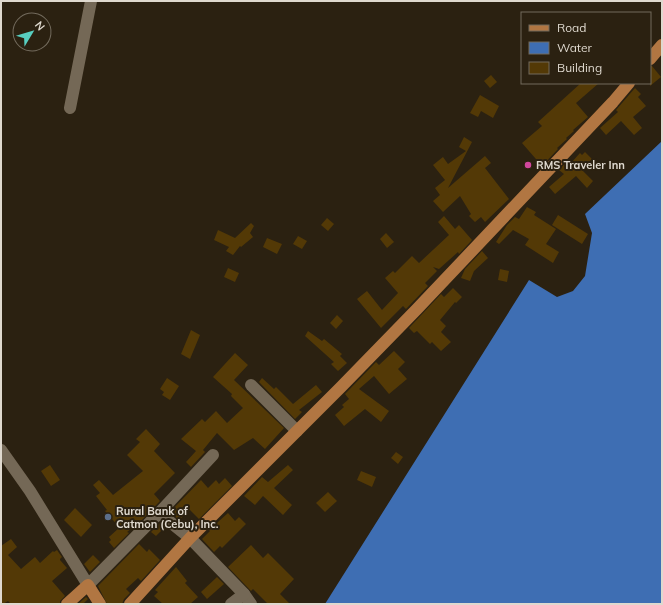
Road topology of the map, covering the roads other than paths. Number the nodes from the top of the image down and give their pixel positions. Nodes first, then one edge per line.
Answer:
1 (91, 1) edge
2 (662, 45) edge
3 (651, 58) edge
4 (629, 84) edge
5 (70, 108) dead end
6 (251, 385) dead end
7 (297, 431) junction
8 (1, 450) edge
9 (213, 455) dead end
10 (159, 513) junction
11 (190, 538) junction
12 (88, 585) junction
13 (248, 599) edge
14 (67, 604) edge
15 (100, 604) edge
16 (130, 604) edge
17 (231, 604) edge

1 - 5 street
2 - 3 main road
4 - 7 main road
6 - 7 street
7 - 11 main road
8 - 12 street
9 - 10 street
10 - 11 street
10 - 12 street
11 - 13 street
11 - 16 main road
12 - 14 main road
12 - 15 main road
13 - 17 street

